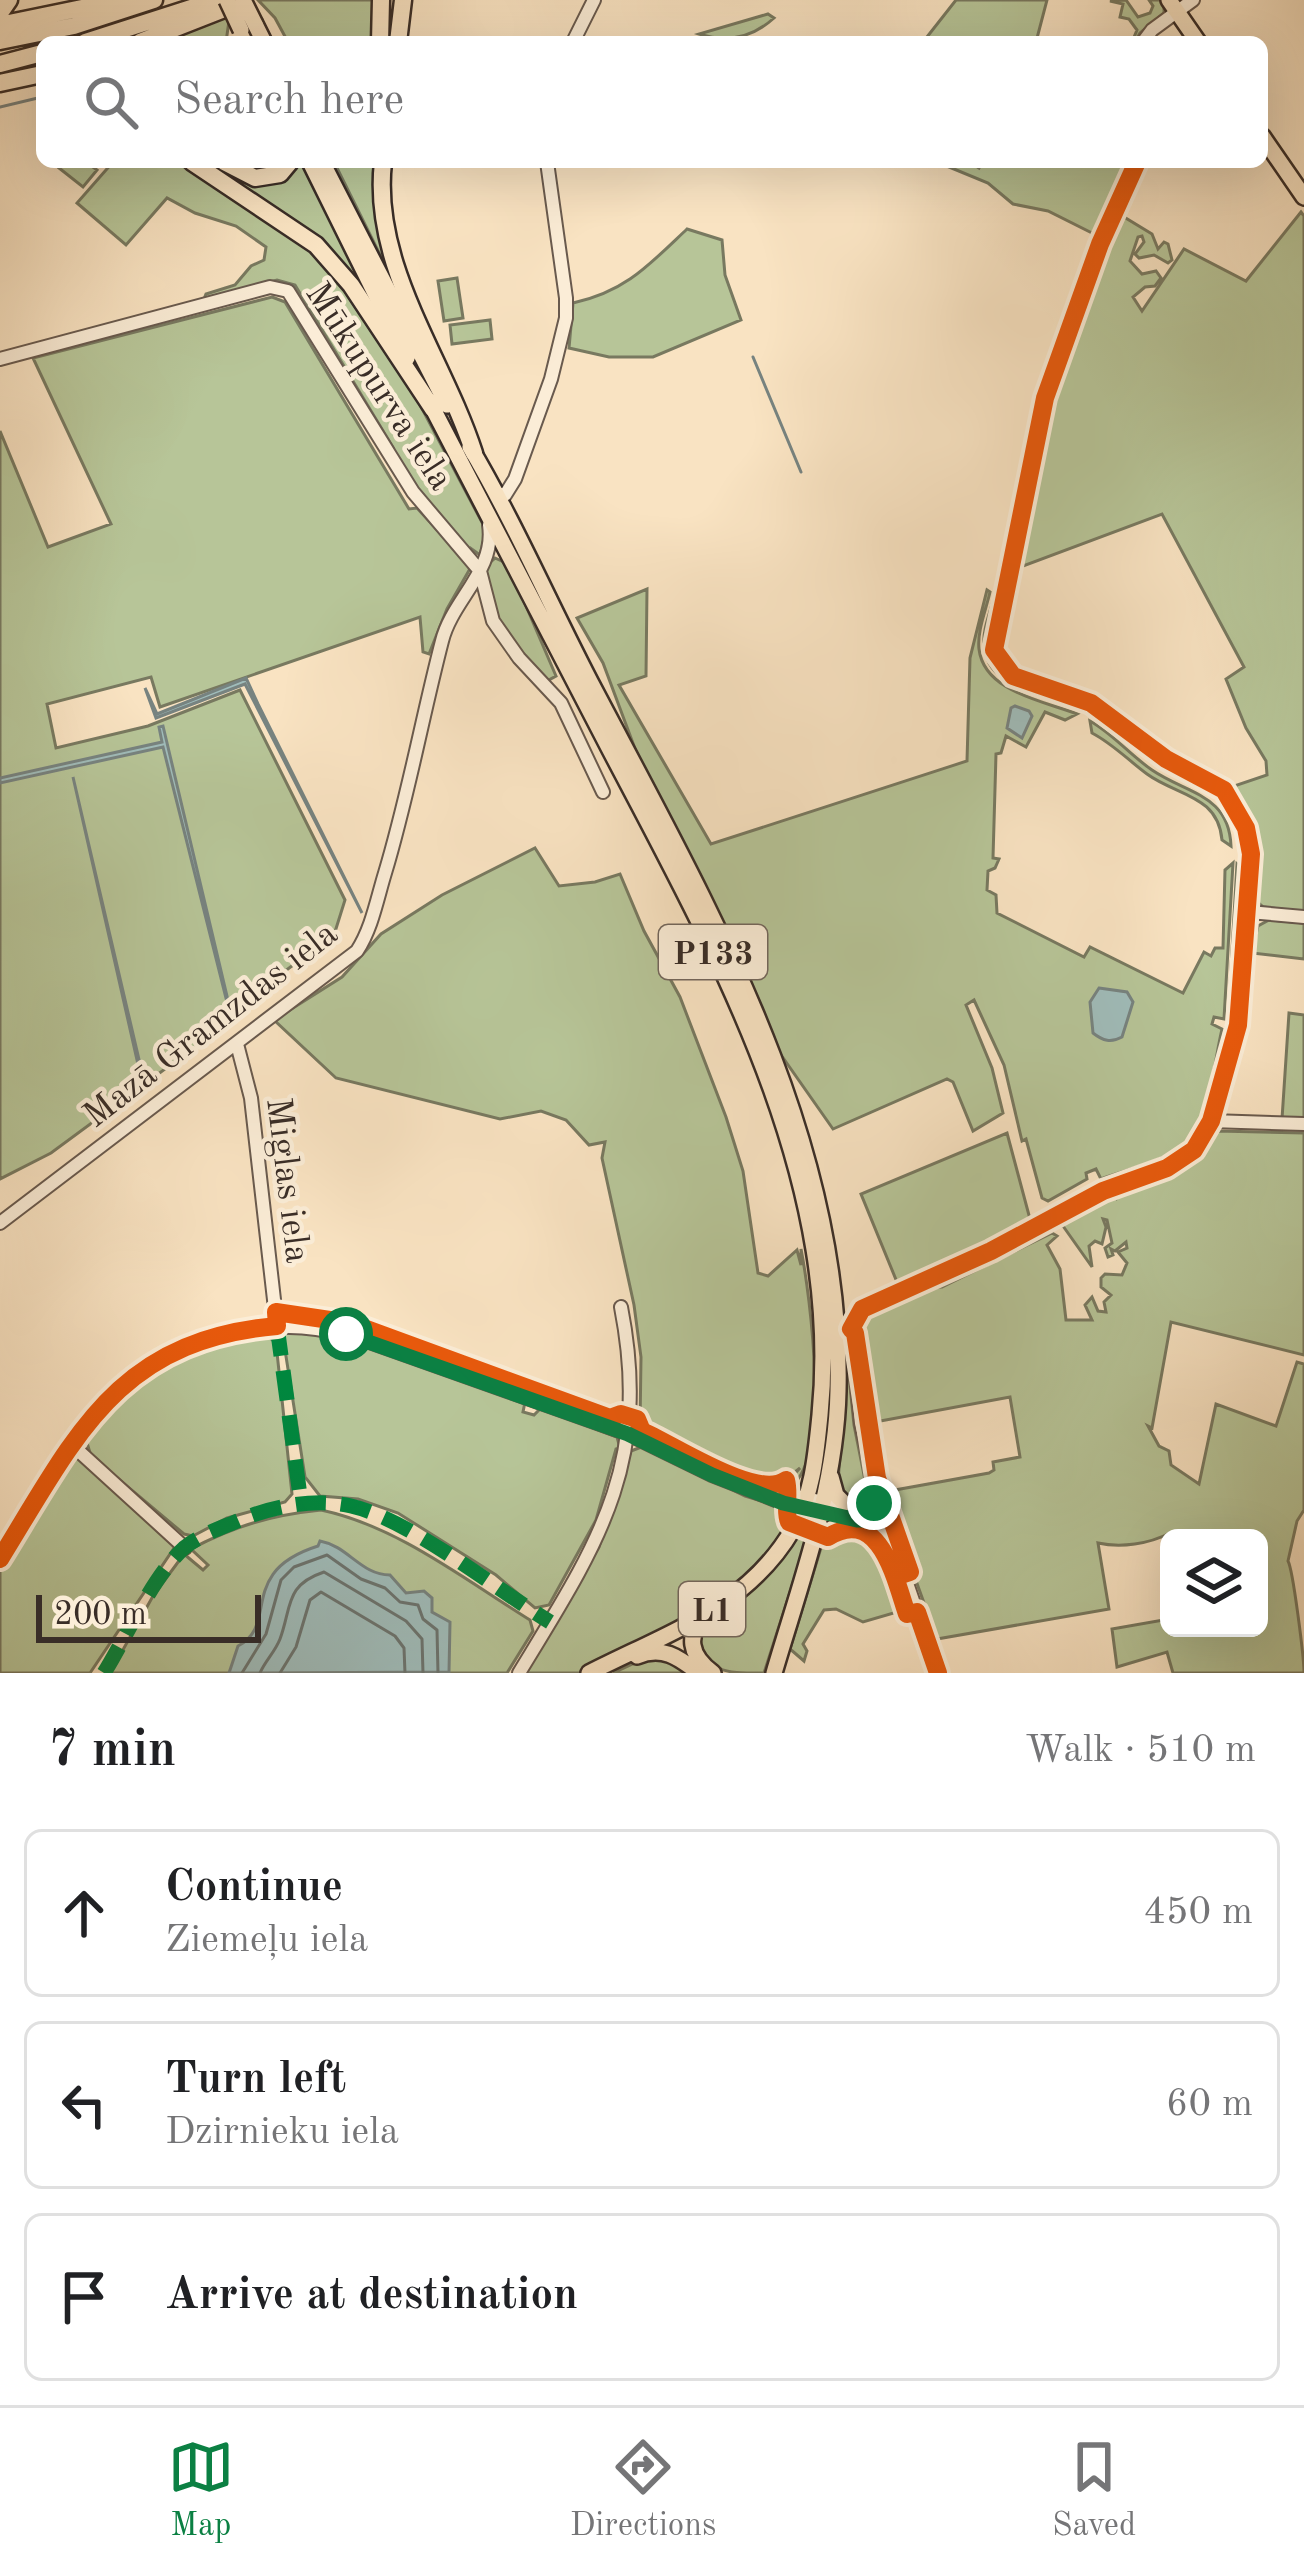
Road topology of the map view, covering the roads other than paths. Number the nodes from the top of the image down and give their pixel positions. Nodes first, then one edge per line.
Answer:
1 (9, 0) edge
2 (121, 0) edge
3 (154, 0) edge
4 (216, 0) edge
5 (227, 0) edge
6 (246, 0) edge
7 (381, 0) edge
8 (403, 0) edge
9 (594, 0) edge
10 (1193, 0) edge
11 (1173, 6) edge
12 (0, 13) edge
13 (0, 25) edge
14 (248, 32) edge
15 (104, 36) edge
16 (155, 36) edge
17 (380, 36) edge
18 (399, 36) edge
19 (576, 36) edge
20 (1148, 36) edge
21 (1194, 36) edge
22 (0, 41) edge
23 (36, 55) edge
24 (0, 64) edge
25 (36, 77) edge
26 (0, 83) edge
27 (1268, 145) edge
28 (201, 168) edge
29 (238, 168) edge
30 (285, 168) edge
31 (313, 168) edge
32 (325, 168) edge
33 (383, 168) edge
34 (548, 168) edge
35 (1134, 168) edge
36 (1304, 197) edge
37 (0, 358) edge
38 (433, 409) junction
39 (474, 453) junction
40 (515, 479) junction
41 (495, 493) junction
42 (488, 518) junction
43 (517, 553) junction
44 (483, 565) junction
45 (603, 792) dead end
46 (1249, 912) junction
47 (1304, 917) edge
48 (237, 1044) junction
49 (1211, 1121) junction
50 (1304, 1124) edge
51 (0, 1223) edge
52 (621, 1307) dead end
53 (278, 1326) junction
54 (628, 1434) junction
55 (71, 1444) junction
56 (823, 1470) junction
57 (776, 1494) junction
58 (813, 1506) junction
59 (846, 1513) junction
60 (866, 1520) junction
61 (813, 1539) junction
62 (185, 1548) dead end
63 (0, 1558) edge
64 (720, 1605) junction
65 (519, 1673) edge
66 (589, 1673) edge
67 (607, 1673) edge
68 (699, 1673) edge
69 (713, 1673) edge
70 (770, 1673) edge
71 (938, 1673) edge

1 - 12 highway
2 - 13 highway
3 - 22 highway
4 - 15 highway
5 - 14 main road, bridge
6 - 14 main road, bridge
6 - 16 highway
7 - 17 highway
8 - 18 highway
9 - 19 street
10 - 11 street
11 - 20 street
11 - 21 main road
23 - 24 highway
25 - 26 highway
27 - 36 main road
28 - 38 highway
29 - 30 highway
31 - 38 main road, P133
32 - 39 main road, P133
33 - 39 highway
34 - 40 street
35 - 46 street
37 - 44 street, Mūkupurva iela
38 - 42 main road, P133
39 - 41 main road, P133
40 - 41 street
40 - 43 street
41 - 43 main road, P133
42 - 43 main road, P133
42 - 44 street, Mazā Gramzdas iela
43 - 44 street
43 - 56 main road, P133
44 - 45 street
44 - 48 street, Mazā Gramzdas iela
46 - 47 street
46 - 49 street
48 - 51 street, Mazā Gramzdas iela
48 - 53 street, Miglas iela
49 - 50 street
49 - 60 street
52 - 54 street
53 - 54 street
53 - 55 street
54 - 57 street
54 - 65 street
55 - 62 street
55 - 63 street
56 - 57 street
56 - 58 main road, P133
56 - 59 main road
57 - 58 street
58 - 59 street
58 - 61 main road, P133
58 - 64 main road, L1
59 - 60 street
59 - 61 street
60 - 71 street
61 - 70 main road, P133
64 - 66 main road, L1
64 - 69 main road
67 - 68 main road

